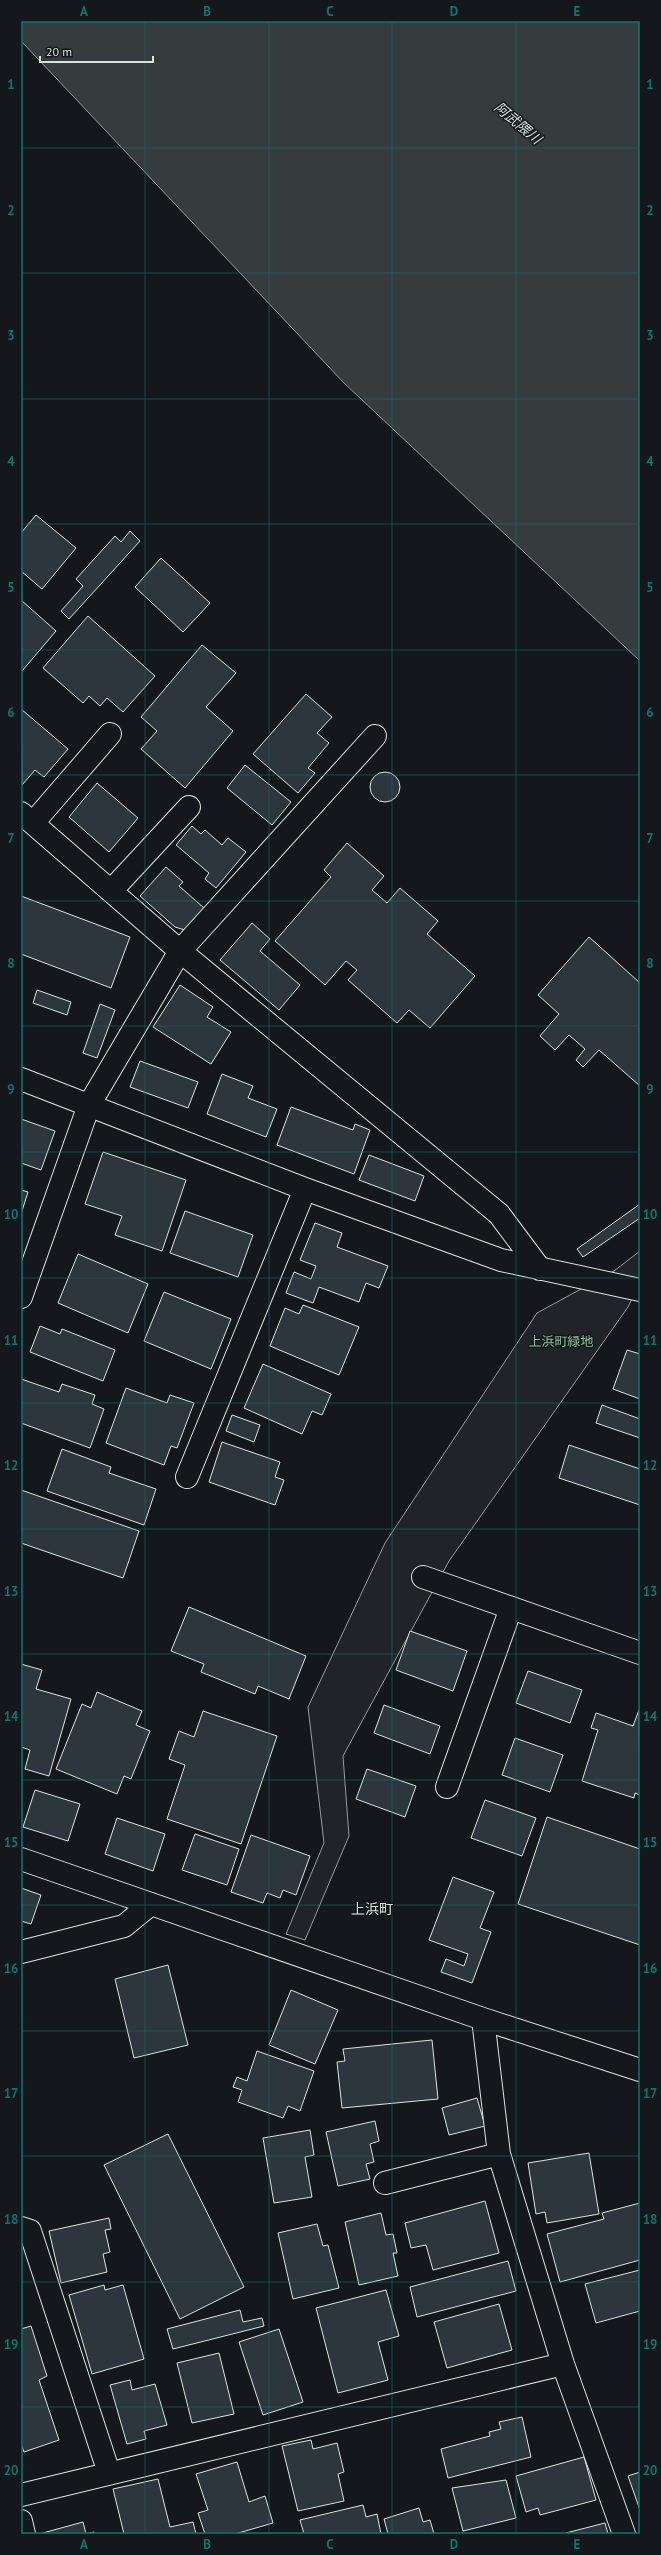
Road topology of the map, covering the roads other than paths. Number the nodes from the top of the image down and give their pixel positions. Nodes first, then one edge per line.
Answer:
1 (110, 734) dead end
2 (375, 736) dead end
3 (189, 807) dead end
4 (27, 818) edge
5 (111, 891) junction
6 (180, 951) junction
7 (21, 1079) edge
8 (89, 1105) junction
9 (305, 1189) junction
10 (540, 1269) junction
11 (23, 1286) edge
12 (640, 1290) edge
13 (187, 1477) dead end
14 (423, 1577) dead end
15 (511, 1608) junction
16 (640, 1654) edge
17 (447, 1787) dead end
18 (21, 1859) edge
19 (151, 1904) junction
20 (21, 1952) edge
21 (482, 2020) junction
22 (640, 2070) edge
23 (500, 2154) junction
24 (385, 2182) dead end
25 (21, 2228) edge
26 (563, 2364) junction
27 (109, 2473) junction
28 (21, 2495) edge
29 (21, 2521) edge
30 (24, 2534) edge
31 (624, 2534) edge

1 - 4 street
2 - 6 street
3 - 5 street
4 - 5 street
5 - 6 street
6 - 8 street
6 - 10 street
7 - 8 street
8 - 9 street
8 - 11 street
9 - 10 street
9 - 13 street
10 - 12 street
14 - 15 street
15 - 16 street
15 - 17 street
18 - 19 street
19 - 20 street
19 - 21 street
21 - 22 street
21 - 23 street
23 - 24 street
23 - 26 street
25 - 27 street
26 - 27 street
26 - 31 street
27 - 28 street
29 - 30 street

